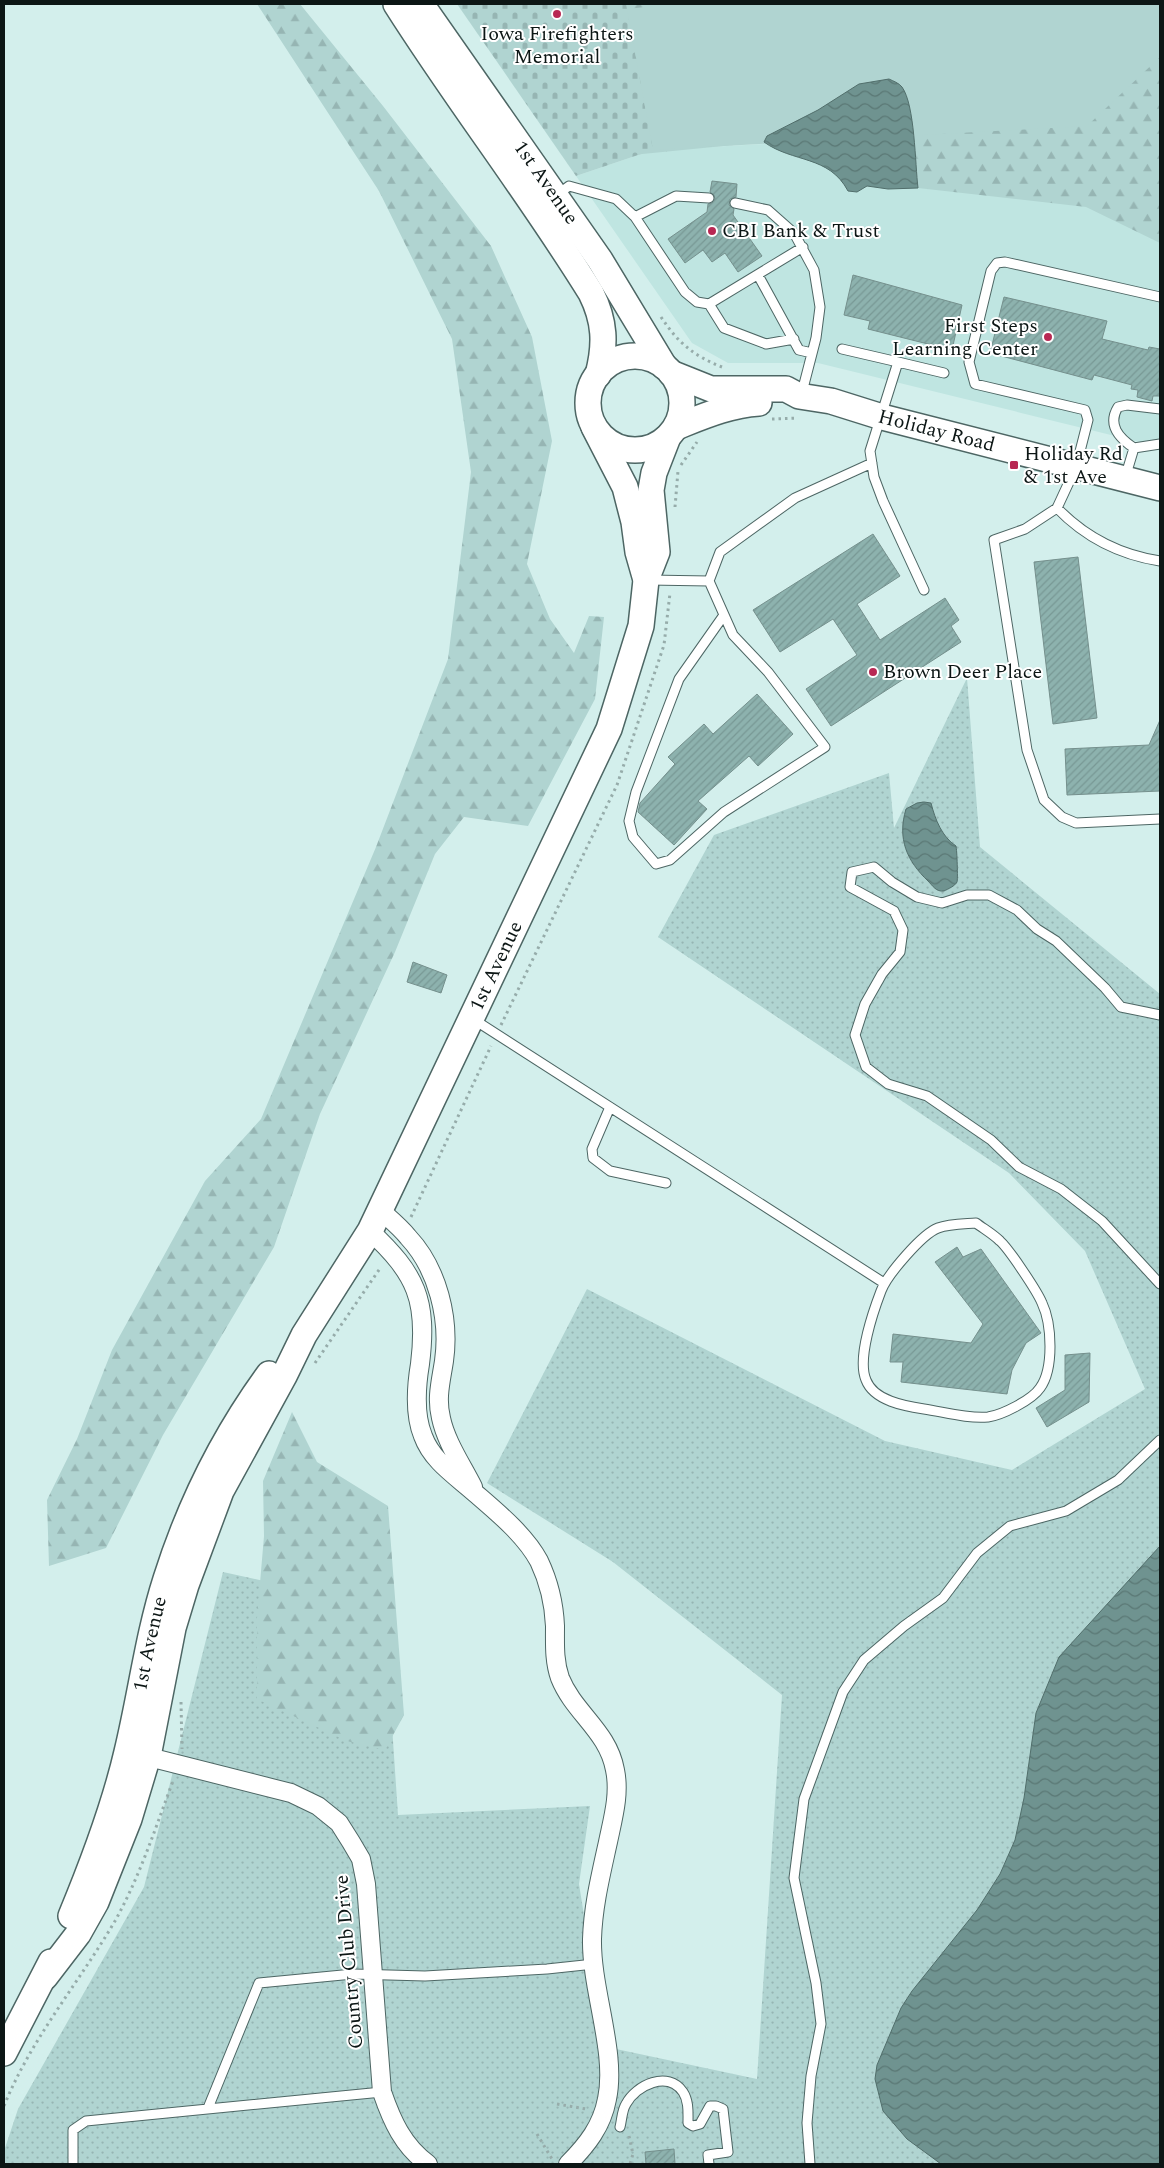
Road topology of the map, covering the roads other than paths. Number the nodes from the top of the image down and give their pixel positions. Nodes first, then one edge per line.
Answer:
1 (396, 4) edge
2 (421, 4) edge
3 (556, 196) junction
4 (709, 198) dead end
5 (735, 203) dead end
6 (635, 217) junction
7 (803, 247) junction
8 (758, 275) junction
9 (1160, 297) edge
10 (709, 304) junction
11 (794, 338) junction
12 (842, 349) dead end
13 (812, 353) junction
14 (898, 362) junction
15 (668, 370) junction
16 (944, 373) dead end
17 (598, 375) junction
18 (802, 404) junction
19 (1160, 409) edge
20 (882, 417) junction
21 (594, 427) junction
22 (672, 432) junction
23 (1160, 444) edge
24 (1134, 448) junction
25 (872, 463) junction
26 (1076, 467) junction
27 (1124, 479) junction
28 (1160, 488) edge
29 (1057, 508) junction
30 (1160, 561) edge
31 (646, 580) junction
32 (709, 581) junction
33 (924, 590) dead end
34 (724, 615) junction
35 (1160, 819) edge
36 (1160, 1015) edge
37 (472, 1018) junction
38 (610, 1107) junction
39 (666, 1183) dead end
40 (375, 1221) junction
41 (884, 1283) junction
42 (1160, 1284) edge
43 (1160, 1440) edge
44 (476, 1494) junction
45 (137, 1754) junction
46 (594, 1964) junction
47 (372, 1973) junction
48 (4, 2053) edge
49 (382, 2092) junction
50 (208, 2108) junction
51 (620, 2126) dead end
52 (73, 2164) edge
53 (428, 2164) edge
54 (568, 2164) edge
55 (709, 2164) edge
56 (810, 2164) edge

1 - 17 main road, 1st Avenue
2 - 3 main road, 1st Avenue
3 - 6 lane
3 - 15 main road, 1st Avenue
4 - 6 lane
5 - 7 lane
6 - 10 lane
7 - 8 lane
7 - 13 lane
8 - 10 lane
8 - 11 lane
9 - 26 lane
10 - 11 lane
11 - 13 lane
12 - 14 lane
13 - 18 lane
14 - 16 lane
14 - 20 lane
15 - 17 main road
15 - 18 main road, Holiday Road
15 - 22 main road
17 - 21 main road
18 - 20 main road, Holiday Road
18 - 22 main road, Holiday Road
19 - 24 lane
20 - 25 lane
20 - 26 main road, Holiday Road
21 - 22 main road
21 - 31 main road, 1st Avenue
22 - 31 main road, 1st Avenue
23 - 24 lane
24 - 27 lane
25 - 32 lane
25 - 33 lane
26 - 27 main road, Holiday Road
26 - 29 lane
27 - 28 main road, Holiday Road
29 - 30 lane
29 - 35 lane
31 - 32 lane
31 - 37 main road, 1st Avenue
32 - 34 lane
34 - 34 lane
36 - 42 lane
37 - 38 lane
37 - 40 main road, 1st Avenue
38 - 39 lane
38 - 41 lane
40 - 44 street
40 - 44 street
40 - 45 main road, 1st Avenue
41 - 41 lane
43 - 56 lane
44 - 46 street
45 - 47 street, Country Club Drive
45 - 48 main road, 1st Avenue
46 - 47 lane
46 - 54 street
47 - 49 street, Country Club Drive
47 - 50 lane
49 - 50 lane
49 - 53 street, Country Club Drive
50 - 52 lane
51 - 55 lane

